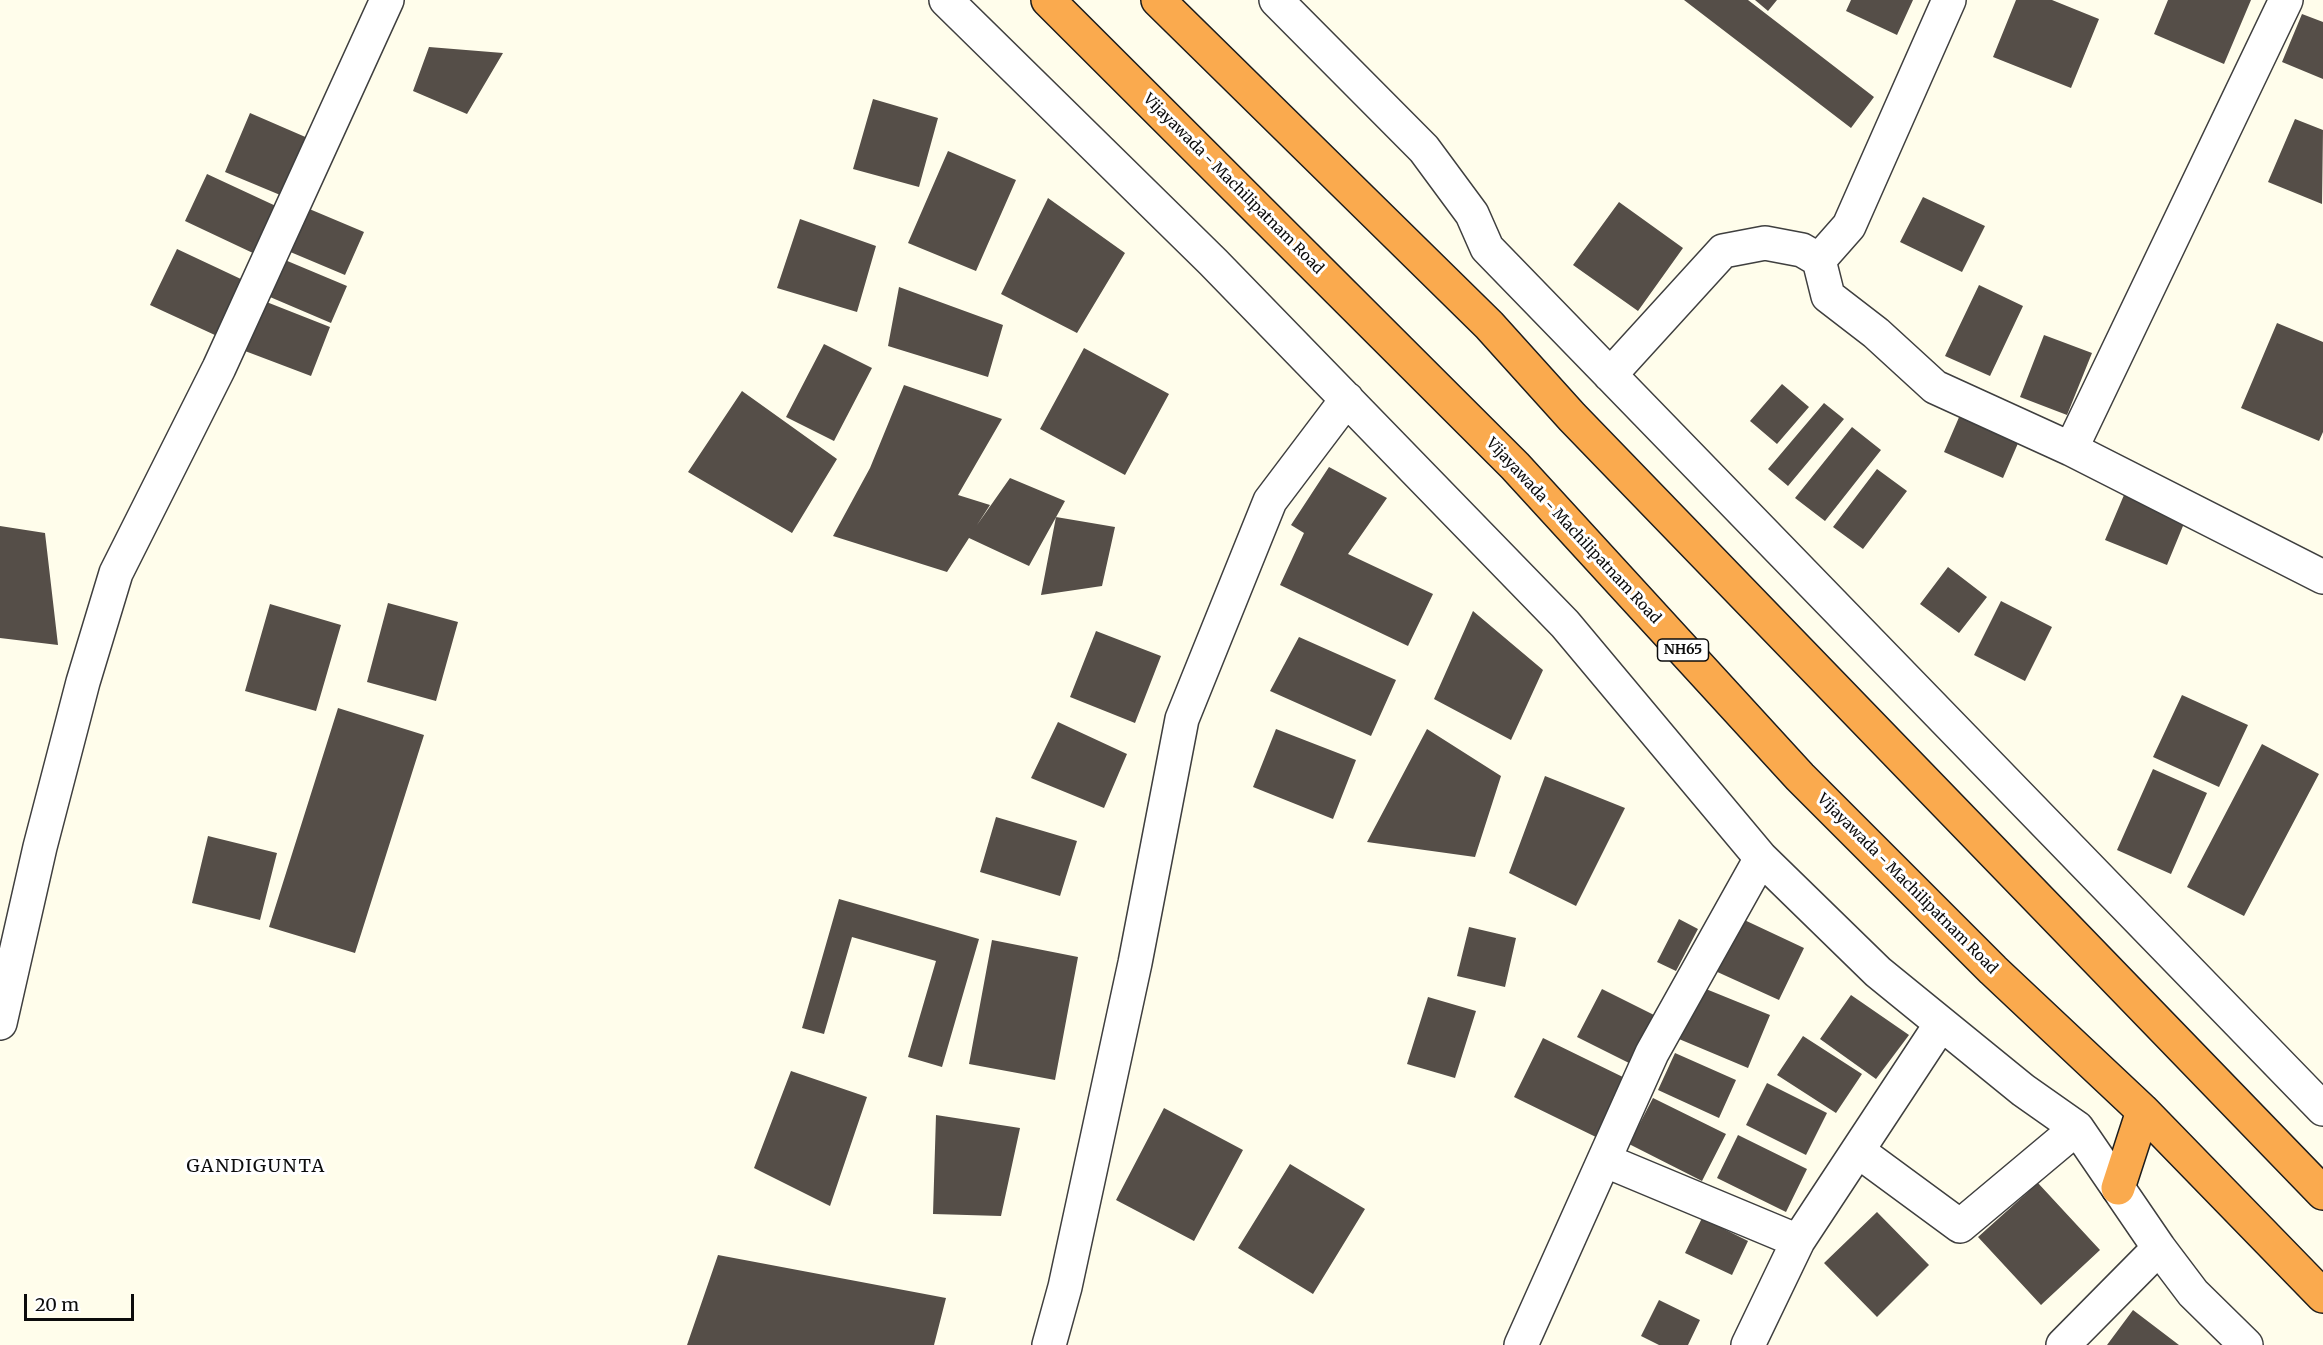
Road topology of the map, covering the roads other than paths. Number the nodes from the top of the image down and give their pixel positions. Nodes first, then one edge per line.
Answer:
1 (387, 0) edge
2 (946, 0) edge
3 (1048, 0) edge
4 (1158, 0) edge
5 (1276, 0) edge
6 (1949, 0) edge
7 (2286, 0) edge
8 (1820, 260) junction
9 (1610, 375) junction
10 (1347, 399) junction
11 (2071, 449) junction
12 (2320, 567) edge
13 (1761, 858) junction
14 (0, 1023) edge
15 (1941, 1024) junction
16 (2323, 1109) edge
17 (2143, 1111) junction
18 (2077, 1128) junction
19 (1858, 1151) junction
20 (1604, 1160) junction
21 (2118, 1188) junction
22 (2323, 1193) edge
23 (1798, 1241) junction
24 (2159, 1248) junction
25 (2323, 1296) edge
26 (1049, 1345) edge
27 (1521, 1345) edge
28 (1748, 1345) edge
29 (2063, 1345) edge
30 (2246, 1345) edge

1 - 14 street
2 - 10 street
3 - 17 highway, Vijayawada - Machilipatnam Road / NH65
4 - 22 highway
5 - 9 street
6 - 8 street
7 - 11 street
8 - 9 street
8 - 11 street
9 - 16 street
10 - 13 street
10 - 26 street
11 - 12 street
13 - 15 street
13 - 20 street
15 - 18 street
15 - 19 street
17 - 21 highway
17 - 25 highway, Vijayawada - Machilipatnam Road / NH65
18 - 19 street
18 - 21 street
19 - 23 street
20 - 23 street
20 - 27 street
21 - 24 street
23 - 28 street
24 - 29 street
24 - 30 street

